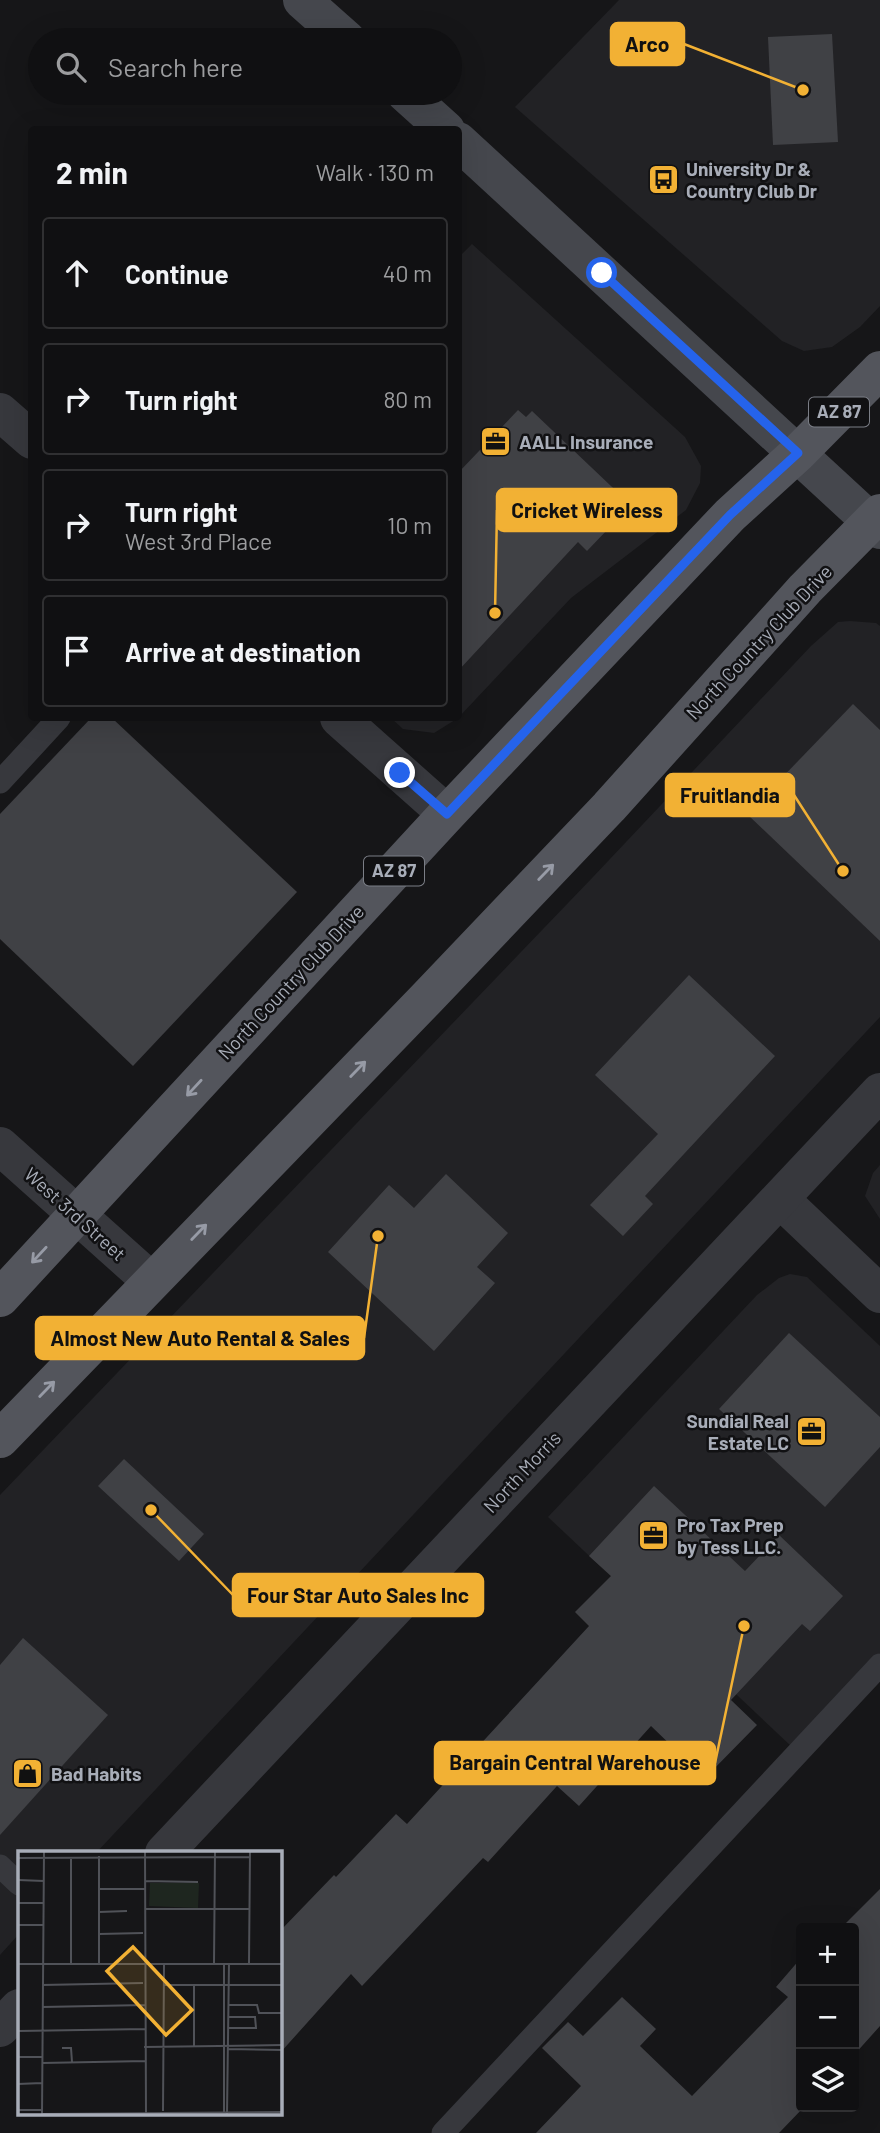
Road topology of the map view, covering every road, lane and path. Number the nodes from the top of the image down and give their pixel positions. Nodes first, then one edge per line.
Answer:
1 (302, 0) edge
2 (334, 28) edge
3 (418, 105) edge
4 (442, 126) edge
5 (462, 145) edge
6 (880, 370) edge
7 (0, 412) edge
8 (28, 436) edge
9 (798, 453) junction
10 (877, 521) edge
11 (56, 721) edge
12 (342, 721) edge
13 (0, 782) edge
14 (447, 814) junction
15 (880, 1092) edge
16 (0, 1146) edge
17 (780, 1199) junction
18 (77, 1215) junction
19 (151, 1281) junction
20 (880, 1294) edge
21 (0, 1298) edge
22 (0, 1438) edge
23 (880, 1665) edge
24 (166, 1851) edge
25 (0, 1866) edge
26 (18, 1883) edge
27 (18, 2009) edge
28 (0, 2028) edge
29 (443, 2133) edge

1 - 2 main road
3 - 4 main road
5 - 9 main road
6 - 9 main road, North Country Club Drive / AZ 87
7 - 8 street
9 - 10 main road
9 - 14 main road, North Country Club Drive / AZ 87
19 -> 10 main road, North Country Club Drive
11 - 13 lane
12 - 14 street
14 -> 18 main road, North Country Club Drive / AZ 87
15 - 17 street, North Morris
16 - 18 street, West 3rd Street
17 - 20 street
17 - 24 street, North Morris
18 - 19 street, West 3rd Street
18 -> 21 main road, North Country Club Drive / AZ 87
22 -> 19 main road, North Country Club Drive
23 - 29 lane
25 - 26 lane
27 - 28 street

